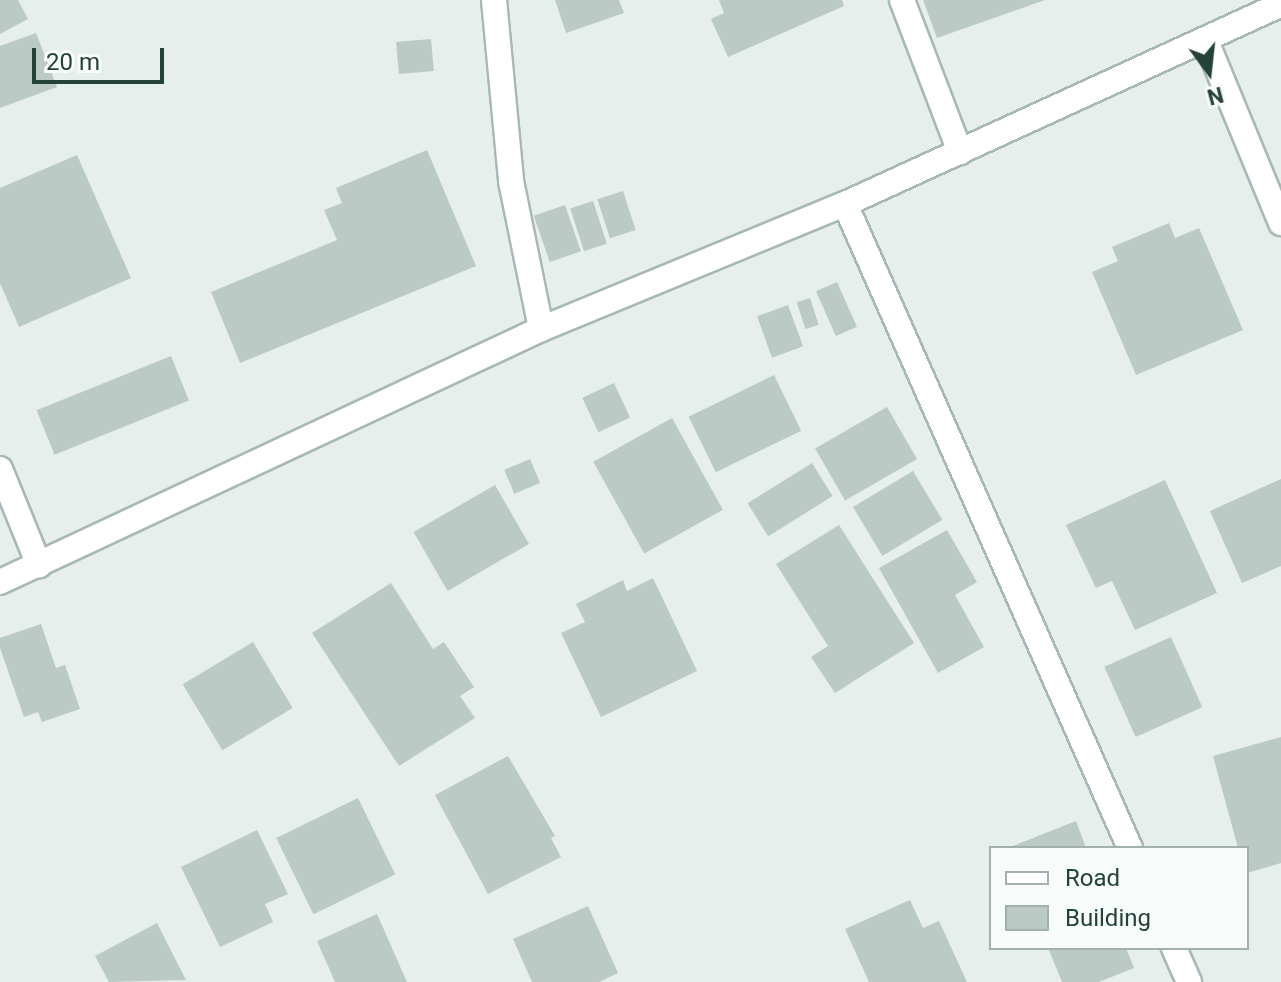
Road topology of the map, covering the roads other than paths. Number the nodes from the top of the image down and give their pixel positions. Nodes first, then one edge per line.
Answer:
1 (494, 0) edge
2 (902, 0) edge
3 (1267, 5) edge
4 (1206, 41) junction
5 (960, 152) junction
6 (845, 204) junction
7 (1281, 223) edge
8 (541, 329) junction
9 (0, 469) edge
10 (39, 565) junction
11 (0, 582) edge
12 (1129, 846) edge
13 (1175, 950) edge
14 (1189, 982) edge

1 - 8 street
2 - 5 street
3 - 4 street
4 - 5 street
4 - 7 street
5 - 6 street
6 - 8 street
6 - 12 street
8 - 10 street
9 - 10 street
10 - 11 street
13 - 14 street

